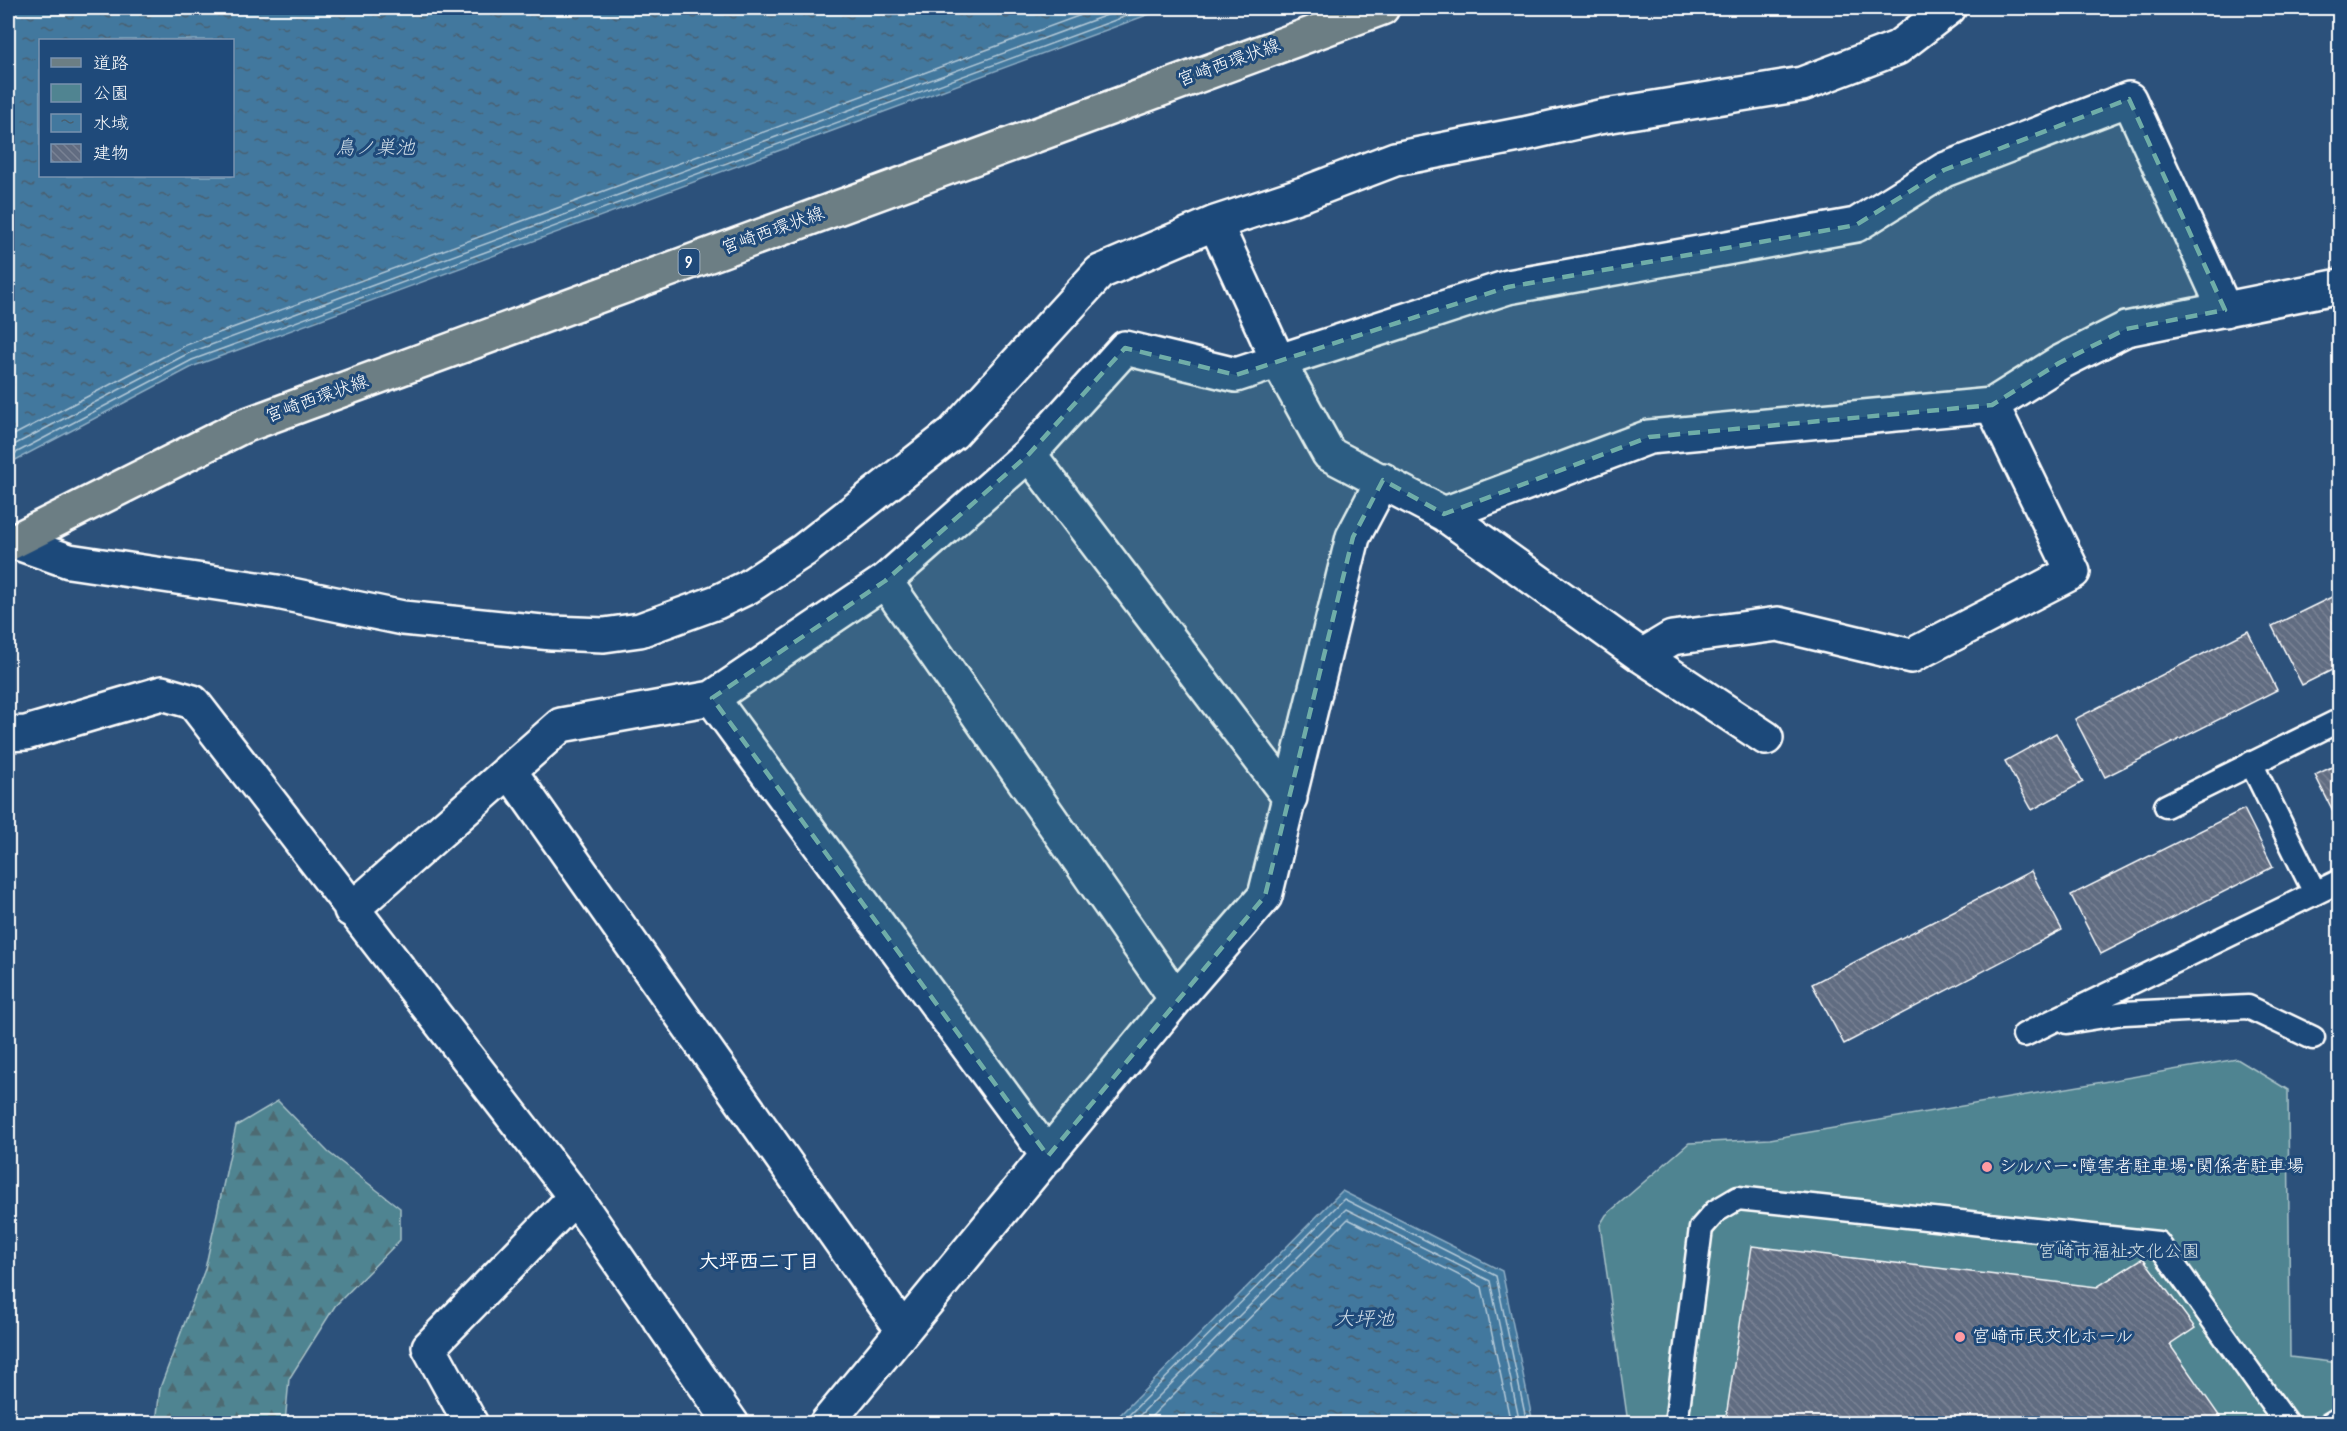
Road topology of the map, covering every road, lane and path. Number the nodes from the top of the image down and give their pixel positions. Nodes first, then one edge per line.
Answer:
1 (1382, 8) edge
2 (1949, 8) edge
3 (1215, 223) junction
4 (2340, 286) edge
5 (2225, 310) junction
6 (1279, 363) junction
7 (1992, 405) junction
8 (1029, 454) junction
9 (1383, 480) junction
10 (1444, 514) junction
11 (10, 542) edge
12 (885, 581) junction
13 (1642, 656) junction
14 (712, 698) junction
15 (2340, 720) edge
16 (8, 734) edge
17 (1766, 738) dead end
18 (2251, 763) junction
19 (509, 770) junction
20 (1290, 798) junction
21 (2166, 806) dead end
22 (2340, 881) edge
23 (2315, 893) junction
24 (351, 910) junction
25 (1176, 999) junction
26 (2045, 1025) junction
27 (2024, 1035) dead end
28 (2313, 1038) dead end
29 (1048, 1156) junction
30 (575, 1197) junction
31 (903, 1330) junction
32 (2340, 1418) edge
33 (471, 1424) edge
34 (732, 1424) edge
35 (826, 1424) edge
36 (1676, 1424) edge
37 (2287, 1424) edge
38 (2330, 1424) edge

1 - 11 main road, 宮崎西環状線 / 9
2 - 3 street
3 - 6 street
3 - 11 street
4 - 5 street
5 - 6 street
5 - 7 street
6 - 8 street
6 - 9 street
7 - 10 street
7 - 13 street
8 - 12 street
8 - 20 street
9 - 10 street
9 - 20 street
10 - 13 street
12 - 14 street
12 - 25 street
13 - 17 street
14 - 19 street
14 - 29 street
15 - 18 lane
16 - 24 street
18 - 21 lane
18 - 23 lane
19 - 24 street
19 - 31 street
20 - 25 street
22 - 23 lane
23 - 26 lane
24 - 30 street
25 - 29 street
26 - 27 lane
26 - 28 lane
29 - 31 street
30 - 33 street
30 - 34 street
31 - 35 street
32 - 38 lane
36 - 37 lane

